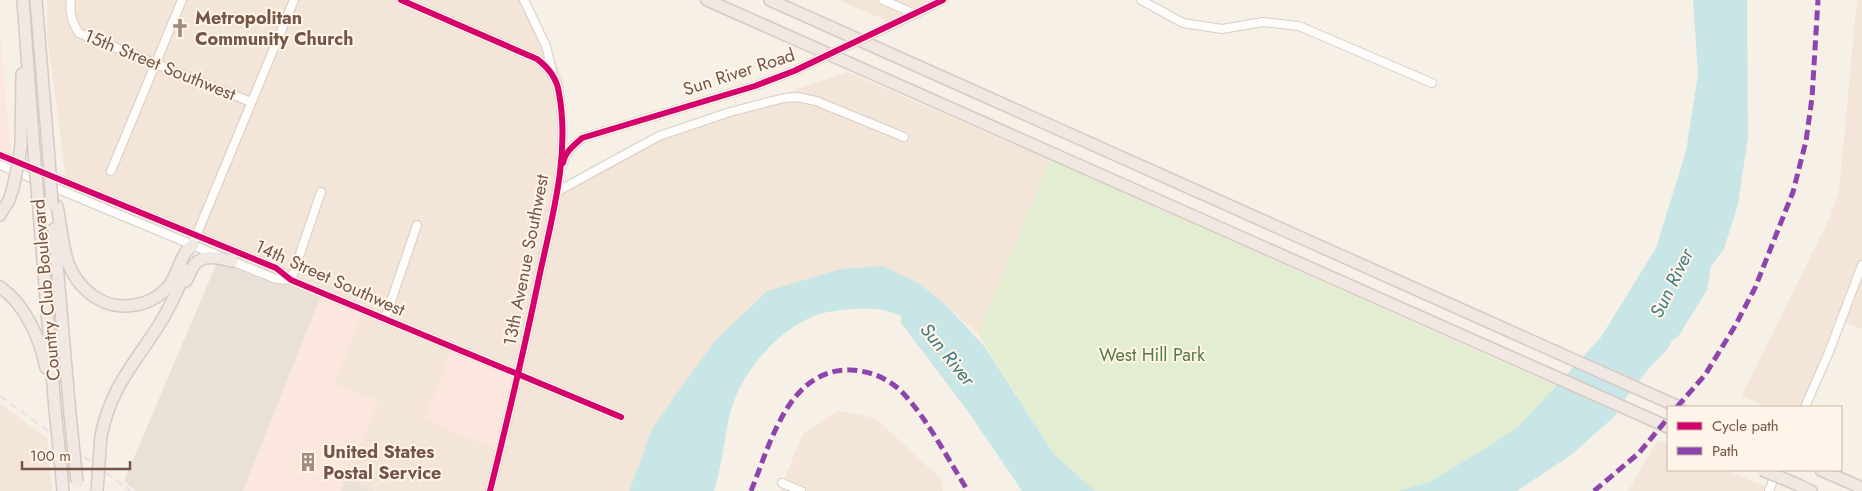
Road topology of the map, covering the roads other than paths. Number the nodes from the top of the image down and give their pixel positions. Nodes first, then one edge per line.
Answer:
1 (22, 0) edge
2 (37, 0) edge
3 (71, 0) edge
4 (182, 0) edge
5 (294, 0) edge
6 (401, 0) edge
7 (524, 0) edge
8 (707, 0) edge
9 (770, 0) edge
10 (883, 0) edge
11 (943, 0) edge
12 (1141, 0) edge
13 (915, 14) junction
14 (156, 64) junction
15 (553, 75) junction
16 (1432, 83) dead end
17 (251, 102) junction
18 (904, 137) dead end
19 (0, 155) edge
20 (0, 165) edge
21 (111, 170) dead end
22 (559, 178) junction
23 (558, 191) junction
24 (321, 192) dead end
25 (55, 205) junction
26 (0, 214) edge
27 (417, 225) dead end
28 (195, 240) junction
29 (232, 261) junction
30 (1861, 271) edge
31 (291, 280) junction
32 (0, 287) edge
33 (168, 307) junction
34 (385, 319) junction
35 (519, 374) junction
36 (1678, 406) edge
37 (1805, 406) edge
38 (55, 409) junction
39 (621, 417) dead end
40 (1667, 427) edge
41 (1764, 471) edge
42 (1777, 471) edge
43 (1823, 471) edge
44 (782, 483) dead end
45 (77, 486) edge
46 (1862, 488) edge
47 (63, 491) edge
48 (97, 491) edge
49 (490, 491) edge
50 (801, 491) edge
51 (1769, 491) edge
52 (1811, 491) edge

1 - 26 highway, bridge
1 - 38 highway, Country Club Boulevard, bridge
2 - 25 highway, Country Club Boulevard, bridge
3 - 14 street, 15th Street Southwest
4 - 14 street
5 - 17 street
6 - 15 street
7 - 15 street, 13th Avenue Southwest
8 - 40 highway
9 - 36 highway
10 - 13 street
11 - 13 street, Sun River Road
12 - 16 street
13 - 22 street, Sun River Road, bridge
14 - 17 street, 15th Street Southwest
14 - 21 street
15 - 22 street, 13th Avenue Southwest
17 - 28 street
18 - 23 street
19 - 28 street, 14th Street Southwest
20 - 28 street, 14th Street Southwest
22 - 23 street, 13th Avenue Southwest
23 - 35 street, 13th Avenue Southwest
24 - 31 street
25 - 28 highway
25 - 45 highway, Country Club Boulevard, bridge
27 - 34 street
28 - 29 street, 14th Street Southwest
28 - 31 street, 14th Street Southwest
28 - 33 highway
29 - 31 street, 14th Street Southwest
29 - 33 highway
30 - 37 street
31 - 34 street, 14th Street Southwest
32 - 38 highway
33 - 48 highway, bridge
34 - 35 street, 14th Street Southwest
35 - 39 street, 14th Street Southwest
35 - 49 street, 13th Avenue Southwest
38 - 47 highway, Country Club Boulevard, bridge
41 - 52 highway, bridge
42 - 51 street
43 - 46 highway
44 - 50 street

